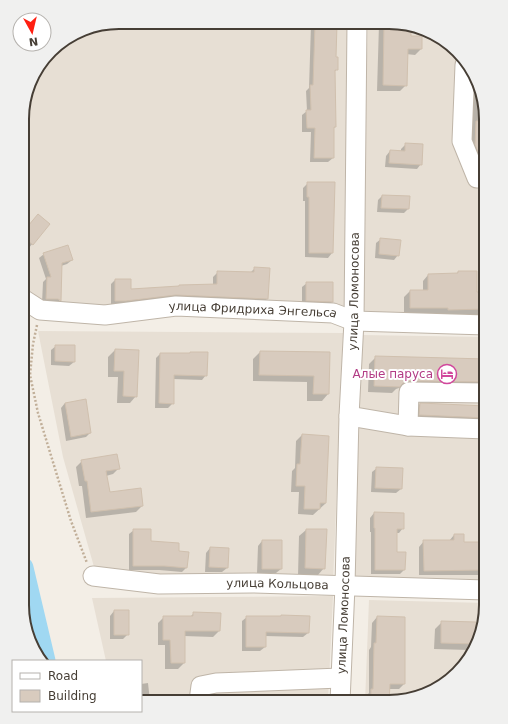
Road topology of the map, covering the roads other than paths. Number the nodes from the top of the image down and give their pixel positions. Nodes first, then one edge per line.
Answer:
1 (357, 29) edge
2 (465, 70) edge
3 (479, 178) edge
4 (29, 303) edge
5 (354, 321) junction
6 (479, 325) edge
7 (479, 393) edge
8 (349, 416) junction
9 (408, 426) junction
10 (479, 429) edge
11 (93, 576) road end
12 (345, 586) junction
13 (479, 590) edge
14 (340, 678) junction
15 (200, 695) edge
16 (340, 695) edge

1 - 5 street, улица Ломоносова
2 - 3 street
4 - 5 street, улица Фридриха Энгельса
5 - 6 street, улица Фридриха Энгельса
5 - 8 street, улица Ломоносова
7 - 9 street
8 - 9 street
8 - 12 street, улица Ломоносова
9 - 10 street
11 - 12 street, улица Кольцова
12 - 13 street, улица Кольцова
12 - 14 street, улица Ломоносова
14 - 15 street
14 - 16 street, улица Ломоносова

